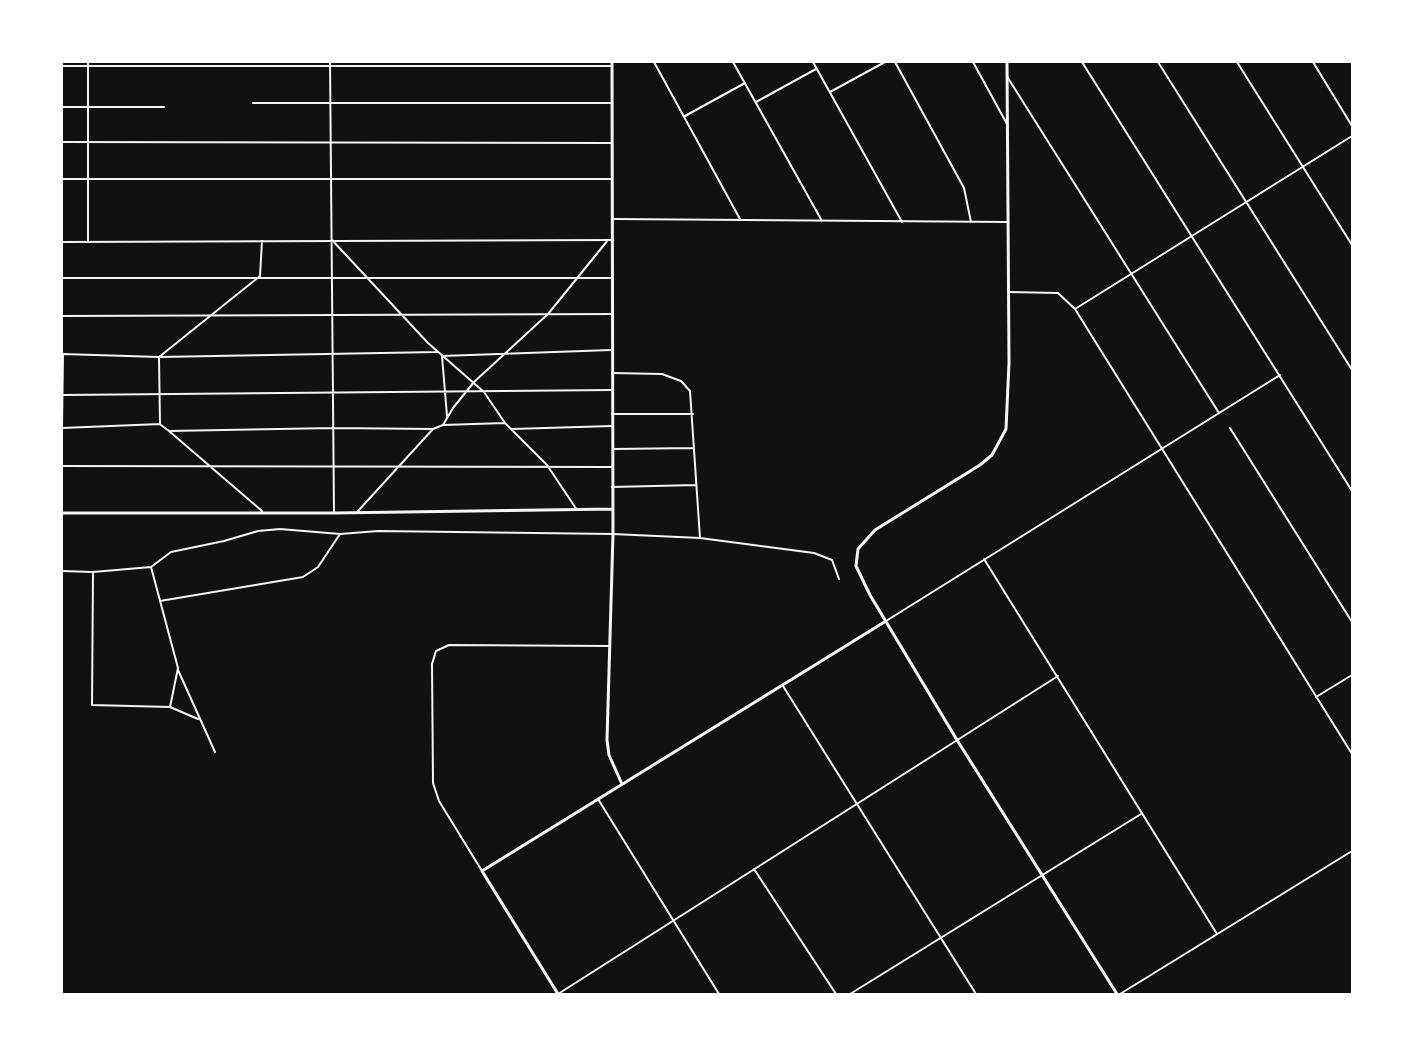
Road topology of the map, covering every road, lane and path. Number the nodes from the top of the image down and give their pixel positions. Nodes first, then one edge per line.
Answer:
1 (88, 62) edge
2 (330, 62) edge
3 (654, 62) edge
4 (733, 62) edge
5 (813, 62) edge
6 (885, 62) edge
7 (895, 62) edge
8 (973, 62) edge
9 (1007, 62) edge
10 (1082, 62) edge
11 (1158, 62) edge
12 (1238, 62) edge
13 (1313, 62) edge
14 (612, 64) edge
15 (62, 66) edge
16 (88, 66) junction
17 (330, 67) junction
18 (817, 69) junction
19 (1006, 76) junction
20 (745, 83) junction
21 (830, 92) junction
22 (756, 102) junction
23 (253, 103) dead end
24 (612, 103) junction
25 (330, 105) junction
26 (62, 107) edge
27 (164, 107) dead end
28 (89, 108) junction
29 (685, 116) junction
30 (1007, 124) junction
31 (1353, 126) edge
32 (1353, 136) edge
33 (62, 142) edge
34 (88, 142) junction
35 (331, 142) junction
36 (611, 143) junction
37 (1303, 165) junction
38 (331, 178) junction
39 (62, 179) edge
40 (90, 179) junction
41 (611, 179) junction
42 (1247, 203) junction
43 (613, 219) junction
44 (740, 219) junction
45 (822, 221) junction
46 (902, 222) junction
47 (971, 222) junction
48 (1008, 222) junction
49 (1194, 235) junction
50 (332, 240) junction
51 (608, 240) junction
52 (613, 240) junction
53 (88, 241) junction
54 (262, 241) junction
55 (62, 242) edge
56 (1353, 245) edge
57 (1132, 272) junction
58 (260, 276) junction
59 (332, 276) junction
60 (366, 277) junction
61 (62, 278) edge
62 (578, 278) junction
63 (613, 278) junction
64 (1008, 292) junction
65 (1075, 309) junction
66 (213, 313) junction
67 (548, 314) junction
68 (612, 314) junction
69 (332, 315) junction
70 (399, 315) junction
71 (62, 316) edge
72 (611, 350) junction
73 (437, 352) junction
74 (333, 353) junction
75 (62, 354) edge
76 (505, 354) junction
77 (442, 356) junction
78 (159, 357) junction
79 (1353, 370) edge
80 (612, 373) junction
81 (1280, 375) junction
82 (474, 382) junction
83 (612, 390) junction
84 (158, 392) junction
85 (333, 392) junction
86 (444, 392) junction
87 (484, 392) junction
88 (464, 393) junction
89 (62, 395) edge
90 (1219, 413) junction
91 (612, 414) junction
92 (693, 414) junction
93 (447, 417) junction
94 (505, 423) junction
95 (160, 424) junction
96 (443, 425) junction
97 (612, 426) junction
98 (62, 428) edge
99 (333, 428) junction
100 (433, 429) junction
101 (512, 429) junction
102 (1230, 429) dead end
103 (169, 431) junction
104 (694, 448) junction
105 (1161, 448) junction
106 (613, 449) junction
107 (402, 464) junction
108 (547, 465) junction
109 (62, 466) edge
110 (334, 466) junction
111 (212, 467) junction
112 (612, 467) junction
113 (696, 485) junction
114 (612, 487) junction
115 (1353, 491) edge
116 (613, 508) junction
117 (262, 511) junction
118 (358, 511) junction
119 (578, 511) junction
120 (62, 513) edge
121 (334, 513) junction
122 (340, 534) junction
123 (613, 534) junction
124 (700, 538) junction
125 (984, 559) junction
126 (151, 567) junction
127 (62, 571) edge
128 (93, 572) junction
129 (839, 579) dead end
130 (160, 601) junction
131 (886, 621) junction
132 (1353, 622) edge
133 (608, 646) junction
134 (178, 668) junction
135 (1353, 675) edge
136 (1058, 676) junction
137 (783, 686) junction
138 (1316, 698) junction
139 (170, 707) junction
140 (198, 718) junction
141 (957, 740) junction
142 (215, 752) dead end
143 (1353, 754) edge
144 (621, 782) junction
145 (598, 799) junction
146 (856, 805) junction
147 (1141, 814) junction
148 (1353, 851) edge
149 (754, 869) junction
150 (482, 870) junction
151 (1042, 876) junction
152 (673, 921) junction
153 (1217, 934) junction
154 (941, 939) junction
155 (558, 994) edge
156 (719, 994) edge
157 (836, 994) edge
158 (850, 994) edge
159 (976, 994) edge
160 (1119, 994) edge

1 - 16 street
2 - 17 street
3 - 29 street
4 - 20 street
5 - 18 street
6 - 21 street
7 - 47 street
8 - 30 street
9 - 19 street
10 - 49 street
11 - 42 street
12 - 37 street
13 - 31 street
14 - 17 street
14 - 24 street
15 - 16 street
16 - 17 street
16 - 28 street
17 - 25 street
18 - 21 street
18 - 22 street
19 - 30 street
19 - 57 street
20 - 22 street
20 - 29 street
21 - 46 street
22 - 45 street
23 - 25 street
24 - 25 street
24 - 36 street
25 - 35 street
26 - 28 street
27 - 28 street
28 - 34 street
29 - 44 street
30 - 48 street
32 - 37 street
33 - 34 street
34 - 35 street
34 - 40 street
35 - 36 street
35 - 38 street
36 - 41 street
37 - 42 street
37 - 56 street
38 - 40 street
38 - 41 street
38 - 50 street
39 - 40 street
40 - 53 street
41 - 43 street
42 - 49 street
42 - 79 street
43 - 44 street
43 - 52 street
44 - 45 street
45 - 46 street
46 - 47 street
47 - 48 street
48 - 64 street
49 - 57 street
49 - 81 street
50 - 51 street
50 - 54 street
50 - 59 street
50 - 60 street
51 - 52 street
51 - 62 street
52 - 63 street
53 - 54 street
53 - 55 street
54 - 58 street
57 - 65 street
57 - 90 street
58 - 59 street
58 - 61 street
58 - 66 street
59 - 60 street
59 - 69 street
60 - 62 street
60 - 70 street
62 - 63 street
62 - 67 street
63 - 68 street
64 - 65 street
64 - 131 street
65 - 105 street
66 - 69 street
66 - 71 street
66 - 78 street
67 - 68 street
67 - 70 street
67 - 76 street
68 - 72 street
69 - 70 street
69 - 74 street
70 - 73 street
72 - 76 street
72 - 80 street
73 - 74 street
73 - 77 street
74 - 78 street
74 - 85 street
75 - 78 street
75 - 89 street
76 - 77 street
76 - 82 street
77 - 82 street
77 - 86 street
78 - 84 street
80 - 83 street
80 - 92 street
81 - 90 street
81 - 115 street
82 - 87 street
82 - 88 street
83 - 87 street
83 - 91 street
84 - 85 street
84 - 89 street
84 - 95 street
85 - 86 street
85 - 99 street
86 - 88 street
86 - 93 street
87 - 88 street
87 - 94 street
88 - 93 street
89 - 98 street
90 - 105 street
91 - 92 street
91 - 97 street
92 - 104 street
93 - 96 street
94 - 96 street
94 - 101 street
95 - 98 street
95 - 103 street
96 - 100 street
97 - 101 street
97 - 106 street
99 - 100 street
99 - 103 street
99 - 110 street
100 - 107 street
101 - 108 street
102 - 132 street
103 - 111 street
104 - 106 street
104 - 113 street
105 - 125 street
105 - 138 street
106 - 112 street
107 - 108 street
107 - 110 street
107 - 118 street
108 - 112 street
108 - 119 street
109 - 111 street
110 - 111 street
110 - 121 street
111 - 117 street
112 - 114 street
113 - 114 street
113 - 124 street
114 - 116 street
116 - 119 street
116 - 123 street
117 - 120 street
117 - 121 street
118 - 119 street
118 - 121 street
122 - 123 street
122 - 126 street
122 - 130 street
123 - 124 street
123 - 133 street
124 - 129 street
125 - 131 street
125 - 136 street
126 - 128 street
126 - 130 street
127 - 128 street
128 - 139 street
130 - 134 street
131 - 137 street
131 - 141 street
133 - 144 street
133 - 150 street
134 - 139 street
134 - 140 street
135 - 138 street
136 - 141 street
136 - 147 street
137 - 144 street
137 - 146 street
138 - 143 street
139 - 140 street
140 - 142 street
141 - 146 street
141 - 151 street
144 - 145 street
145 - 150 street
145 - 152 street
146 - 149 street
146 - 154 street
147 - 151 street
147 - 153 street
148 - 153 street
149 - 152 street
149 - 157 street
150 - 155 street
151 - 154 street
151 - 160 street
152 - 155 street
152 - 156 street
153 - 160 street
154 - 158 street
154 - 159 street

